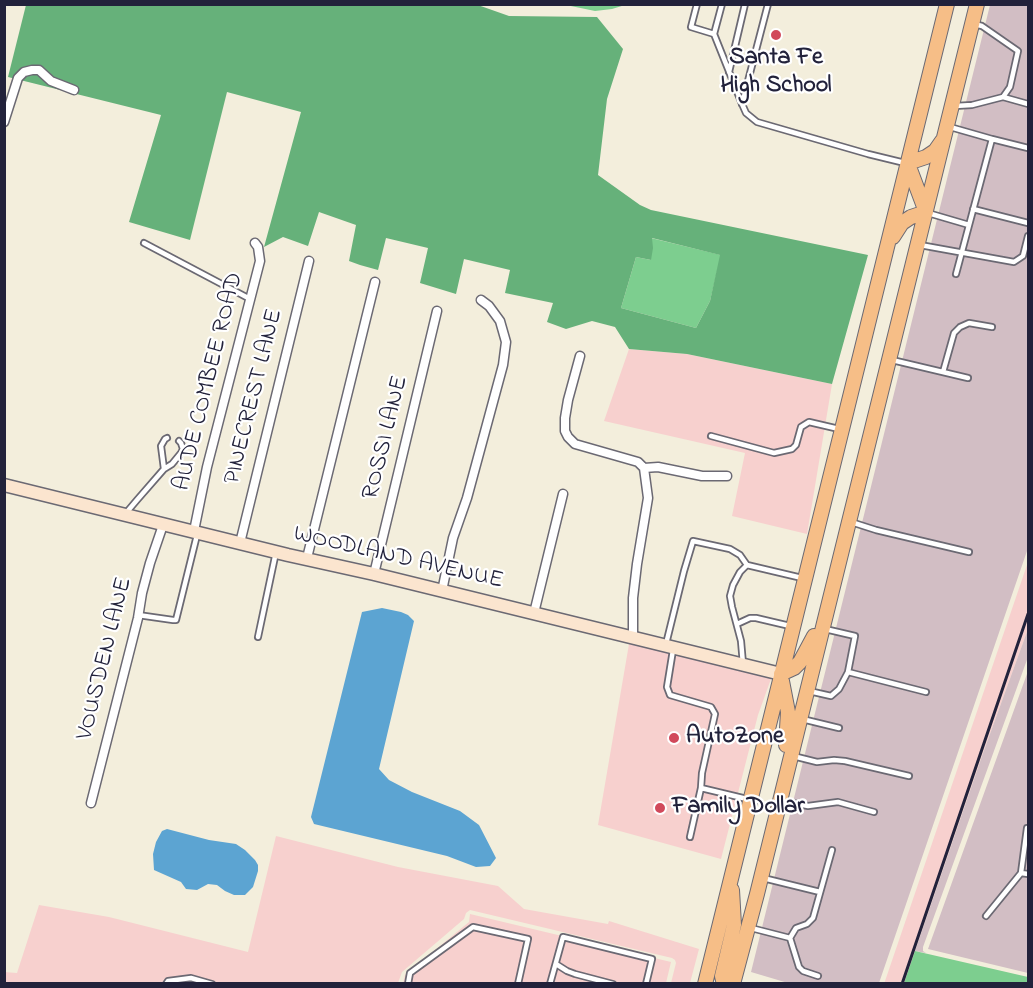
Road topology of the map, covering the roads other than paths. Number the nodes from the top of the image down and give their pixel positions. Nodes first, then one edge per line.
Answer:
1 (696, 4) edge
2 (722, 4) edge
3 (745, 4) edge
4 (768, 4) edge
5 (947, 4) edge
6 (977, 4) edge
7 (972, 23) junction
8 (714, 34) junction
9 (729, 73) junction
10 (75, 90) dead end
11 (1003, 97) junction
12 (742, 104) junction
13 (1029, 104) edge
14 (952, 106) junction
15 (4, 122) edge
16 (945, 132) junction
17 (992, 139) junction
18 (1029, 148) edge
19 (908, 163) junction
20 (973, 209) junction
21 (926, 212) junction
22 (1029, 223) edge
23 (969, 225) junction
24 (1029, 236) edge
25 (144, 243) dead end
26 (255, 243) dead end
27 (918, 245) junction
28 (887, 247) junction
29 (962, 252) junction
30 (309, 261) dead end
31 (956, 274) dead end
32 (375, 282) dead end
33 (250, 299) junction
34 (481, 300) dead end
35 (437, 311) dead end
36 (992, 327) dead end
37 (580, 356) dead end
38 (889, 359) junction
39 (943, 372) junction
40 (968, 378) dead end
41 (842, 430) junction
42 (711, 436) dead end
43 (167, 438) dead end
44 (179, 441) dead end
45 (644, 468) junction
46 (164, 470) junction
47 (727, 476) dead end
48 (4, 485) edge
49 (563, 494) dead end
50 (124, 515) junction
51 (849, 521) junction
52 (163, 525) junction
53 (196, 532) junction
54 (240, 543) junction
55 (276, 552) junction
56 (969, 552) dead end
57 (307, 558) junction
58 (747, 564) junction
59 (374, 574) junction
60 (805, 579) junction
61 (442, 591) junction
62 (828, 604) junction
63 (534, 613) junction
64 (138, 615) junction
65 (737, 624) junction
66 (793, 627) junction
67 (822, 628) junction
68 (258, 637) dead end
69 (633, 637) junction
70 (670, 646) junction
71 (742, 664) junction
72 (848, 672) junction
73 (781, 674) junction
74 (806, 691) junction
75 (926, 692) dead end
76 (799, 718) junction
77 (839, 728) dead end
78 (790, 756) junction
79 (909, 776) dead end
80 (783, 783) junction
81 (701, 788) junction
82 (750, 799) junction
83 (779, 801) junction
84 (91, 803) dead end
85 (874, 812) dead end
86 (1028, 828) edge
87 (690, 837) dead end
88 (832, 850) dead end
89 (1021, 873) junction
90 (1029, 874) edge
91 (731, 876) junction
92 (761, 877) junction
93 (820, 892) junction
94 (986, 916) dead end
95 (748, 928) junction
96 (790, 938) junction
97 (555, 964) junction
98 (818, 976) dead end
99 (166, 984) edge
100 (212, 984) edge
101 (408, 984) edge
102 (518, 984) edge
103 (550, 984) edge
104 (613, 984) edge
105 (646, 984) edge
106 (705, 984) edge
107 (724, 984) edge
108 (733, 984) edge

1 - 8 lane
2 - 8 lane
3 - 9 lane
4 - 12 lane
5 - 19 main road
6 - 7 main road
7 - 11 lane
7 - 14 main road
8 - 9 lane
9 - 12 lane
10 - 15 street
11 - 13 lane
11 - 14 lane
12 - 19 lane
14 - 16 main road
16 - 17 lane
16 - 19 main road
16 - 21 main road
17 - 18 lane
17 - 20 lane
19 - 21 main road
19 - 28 main road
20 - 22 lane
20 - 23 lane
21 - 23 lane
21 - 27 main road
21 - 28 main road
23 - 29 lane
24 - 29 lane
25 - 33 lane
26 - 33 street, AUDE COMBEE ROAD
27 - 29 lane
27 - 38 main road
28 - 41 main road
29 - 31 lane
30 - 54 street, PINECREST LANE
32 - 57 street
33 - 53 street, AUDE COMBEE ROAD
34 - 61 street
35 - 59 street, ROSSI LANE
36 - 39 lane
37 - 45 street
38 - 39 lane
38 - 51 main road
39 - 40 lane
41 - 42 lane
41 - 60 main road
43 - 46 lane
44 - 46 lane
45 - 47 street
45 - 69 street
46 - 50 lane
48 - 50 street, WOODLAND AVENUE
49 - 63 street
50 - 52 street, WOODLAND AVENUE
51 - 56 lane
51 - 62 main road
52 - 53 street, WOODLAND AVENUE
52 - 64 street, VOUSDEN LANE
53 - 54 street, WOODLAND AVENUE
53 - 64 lane
54 - 55 street, WOODLAND AVENUE
55 - 57 street, WOODLAND AVENUE
55 - 68 lane
57 - 59 street, WOODLAND AVENUE
58 - 60 lane
58 - 65 lane
58 - 70 lane
59 - 61 street, WOODLAND AVENUE
60 - 66 main road
61 - 63 street, WOODLAND AVENUE
62 - 67 main road
62 - 73 main road
63 - 69 street, WOODLAND AVENUE
64 - 84 street, VOUSDEN LANE
65 - 66 lane
65 - 71 lane
66 - 73 main road
67 - 72 lane
67 - 74 main road
69 - 70 street, WOODLAND AVENUE
70 - 71 street, WOODLAND AVENUE
70 - 81 lane
71 - 73 street, WOODLAND AVENUE
72 - 74 lane
72 - 75 lane
73 - 80 main road
73 - 82 main road
74 - 76 main road
76 - 77 lane
76 - 78 main road
78 - 79 lane
78 - 80 main road
80 - 83 main road
81 - 82 lane
81 - 87 lane
82 - 91 main road
83 - 85 lane
83 - 92 main road
86 - 89 lane
88 - 93 lane
89 - 90 lane
89 - 94 lane
91 - 106 main road
91 - 107 main road
92 - 93 lane
92 - 95 main road
93 - 96 lane
95 - 96 lane
95 - 108 main road
96 - 98 lane
97 - 103 lane
97 - 104 lane
97 - 105 lane
99 - 100 lane
101 - 102 lane

